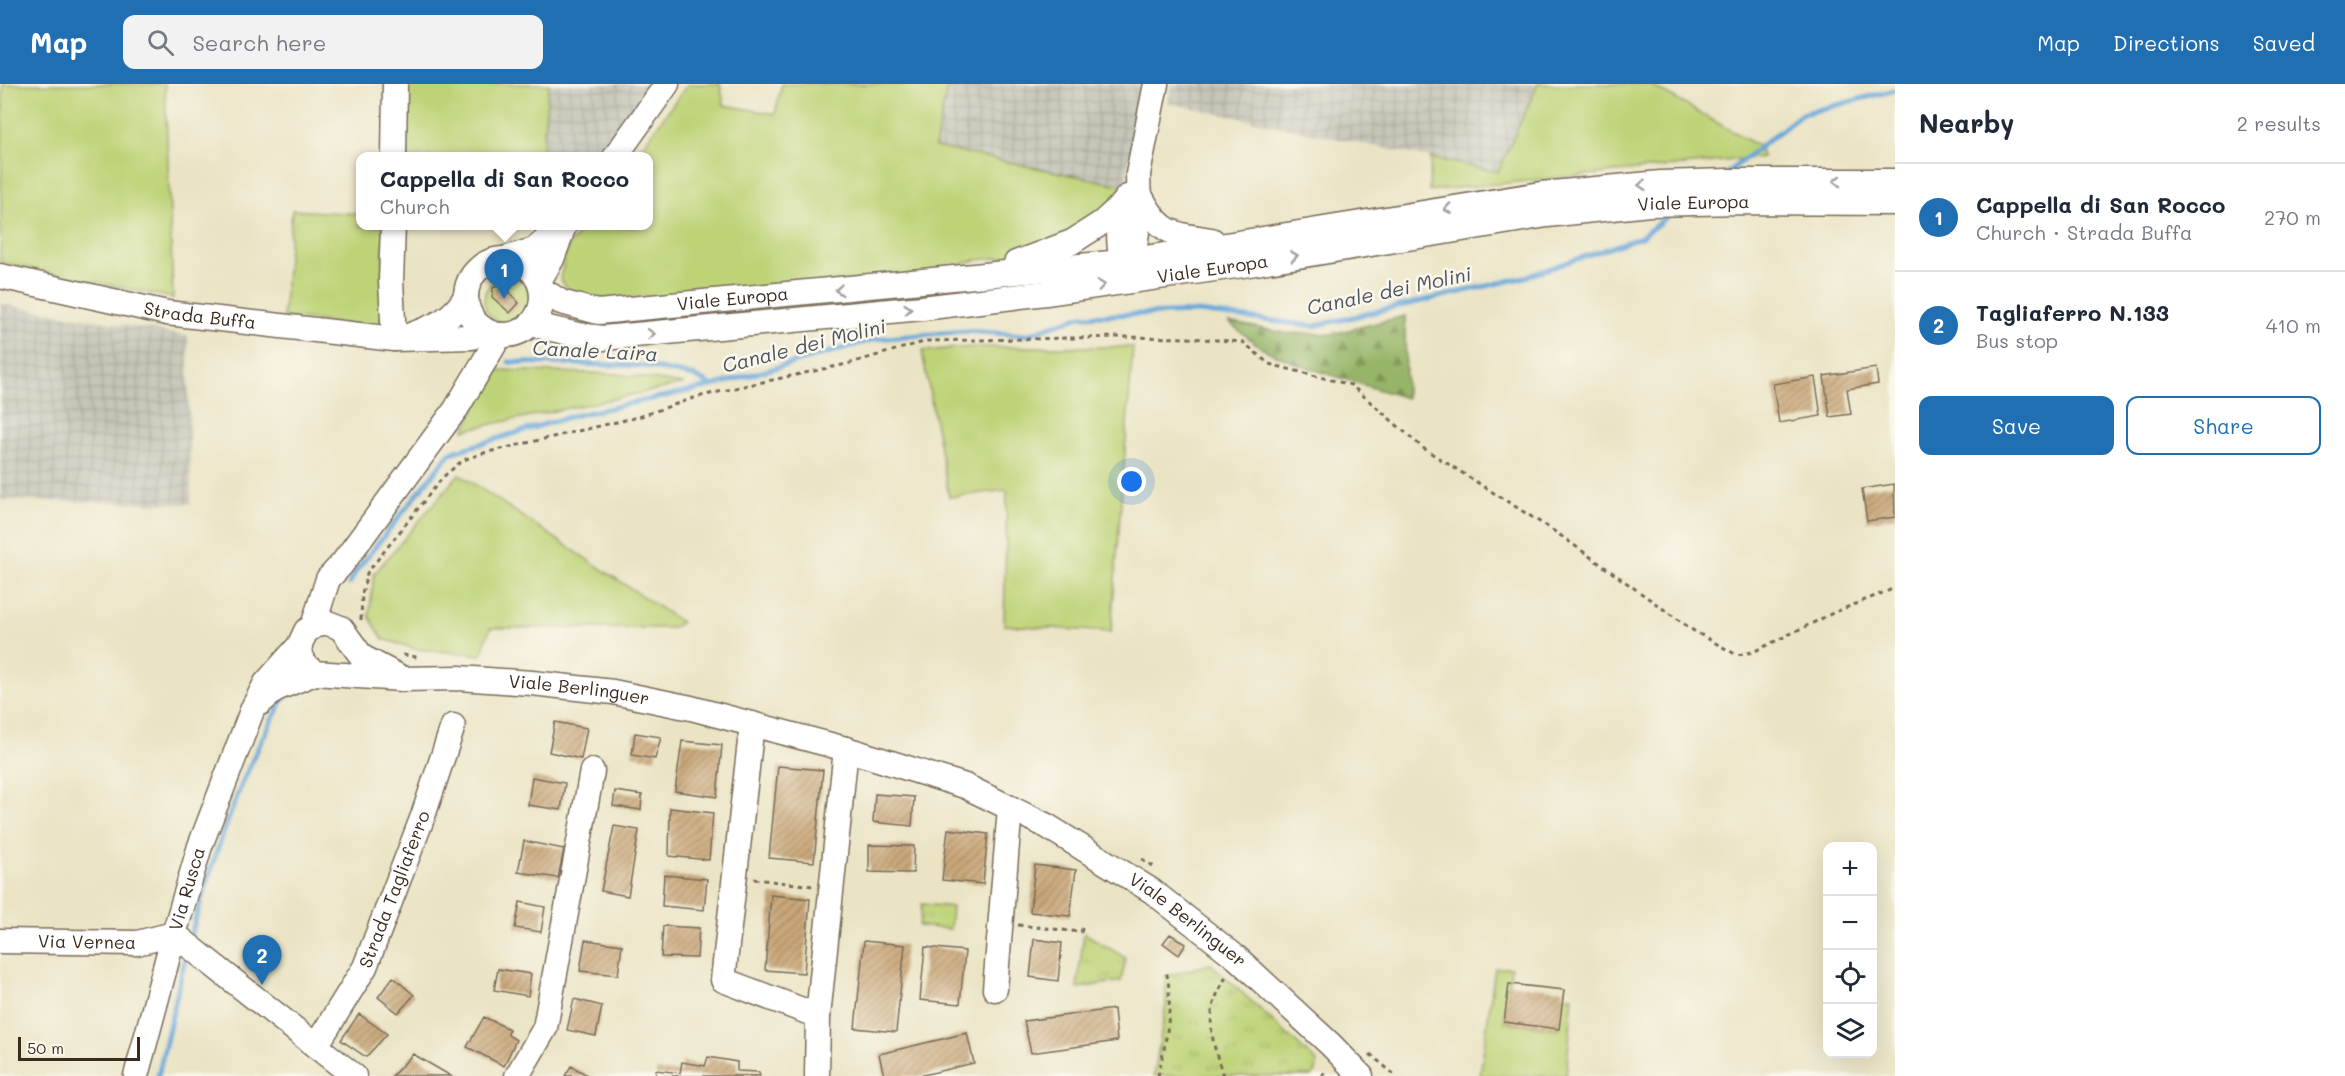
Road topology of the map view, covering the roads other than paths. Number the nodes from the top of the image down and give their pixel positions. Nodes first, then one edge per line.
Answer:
1 (395, 84) edge
2 (667, 84) edge
3 (1156, 84) edge
4 (394, 152) edge
5 (618, 152) edge
6 (1895, 181) edge
7 (1134, 190) junction
8 (1895, 203) edge
9 (393, 230) edge
10 (557, 230) edge
11 (561, 230) edge
12 (1235, 244) junction
13 (507, 258) junction
14 (1128, 268) junction
15 (989, 273) junction
16 (0, 276) edge
17 (541, 285) junction
18 (466, 296) junction
19 (531, 324) junction
20 (491, 332) junction
21 (399, 339) junction
22 (342, 564) junction
23 (313, 626) junction
24 (352, 633) junction
25 (299, 646) junction
26 (321, 674) junction
27 (402, 679) junction
28 (253, 708) junction
29 (752, 724) junction
30 (453, 726) dead end
31 (846, 749) junction
32 (592, 771) dead end
33 (1010, 808) junction
34 (174, 934) junction
35 (0, 941) edge
36 (995, 989) dead end
37 (818, 1016) junction
38 (316, 1046) junction
39 (1349, 1071) edge
40 (136, 1076) edge
41 (354, 1076) edge
42 (517, 1076) edge
43 (817, 1076) edge

1 - 4 street
2 - 5 street
3 - 7 street
6 -> 12 street, Viale Europa
7 - 12 street
7 - 14 street
7 - 15 street
14 -> 8 street, Viale Europa
9 - 21 street
10 - 13 street
11 - 17 street
12 - 14 street, Viale Europa
13 - 17 street
13 - 18 street
14 - 15 street, Viale Europa
19 -> 14 street, Viale Europa
15 -> 17 street, Viale Europa
16 - 21 street, Strada Buffa
17 - 19 street
18 - 20 street
18 - 21 street, Strada Buffa
19 - 20 street
20 - 21 street, Strada Buffa
20 - 22 street
22 - 23 street
22 - 24 street
23 - 24 street
23 - 25 street
24 - 26 street
24 - 27 street
25 - 26 street
25 - 28 street, Via Rusca
26 - 27 street, Viale Berlinguer
26 - 28 street
27 - 29 street, Viale Berlinguer
28 - 34 street, Via Rusca
29 - 31 street, Viale Berlinguer
29 - 37 street
30 - 38 street, Strada Tagliaferro
31 - 33 street, Viale Berlinguer
31 - 37 street
32 - 42 street
33 - 36 street
33 - 39 street, Viale Berlinguer
34 - 35 street, Via Vernea
34 - 38 street
34 - 40 street, Via Rusca
37 - 43 street
38 - 41 street

